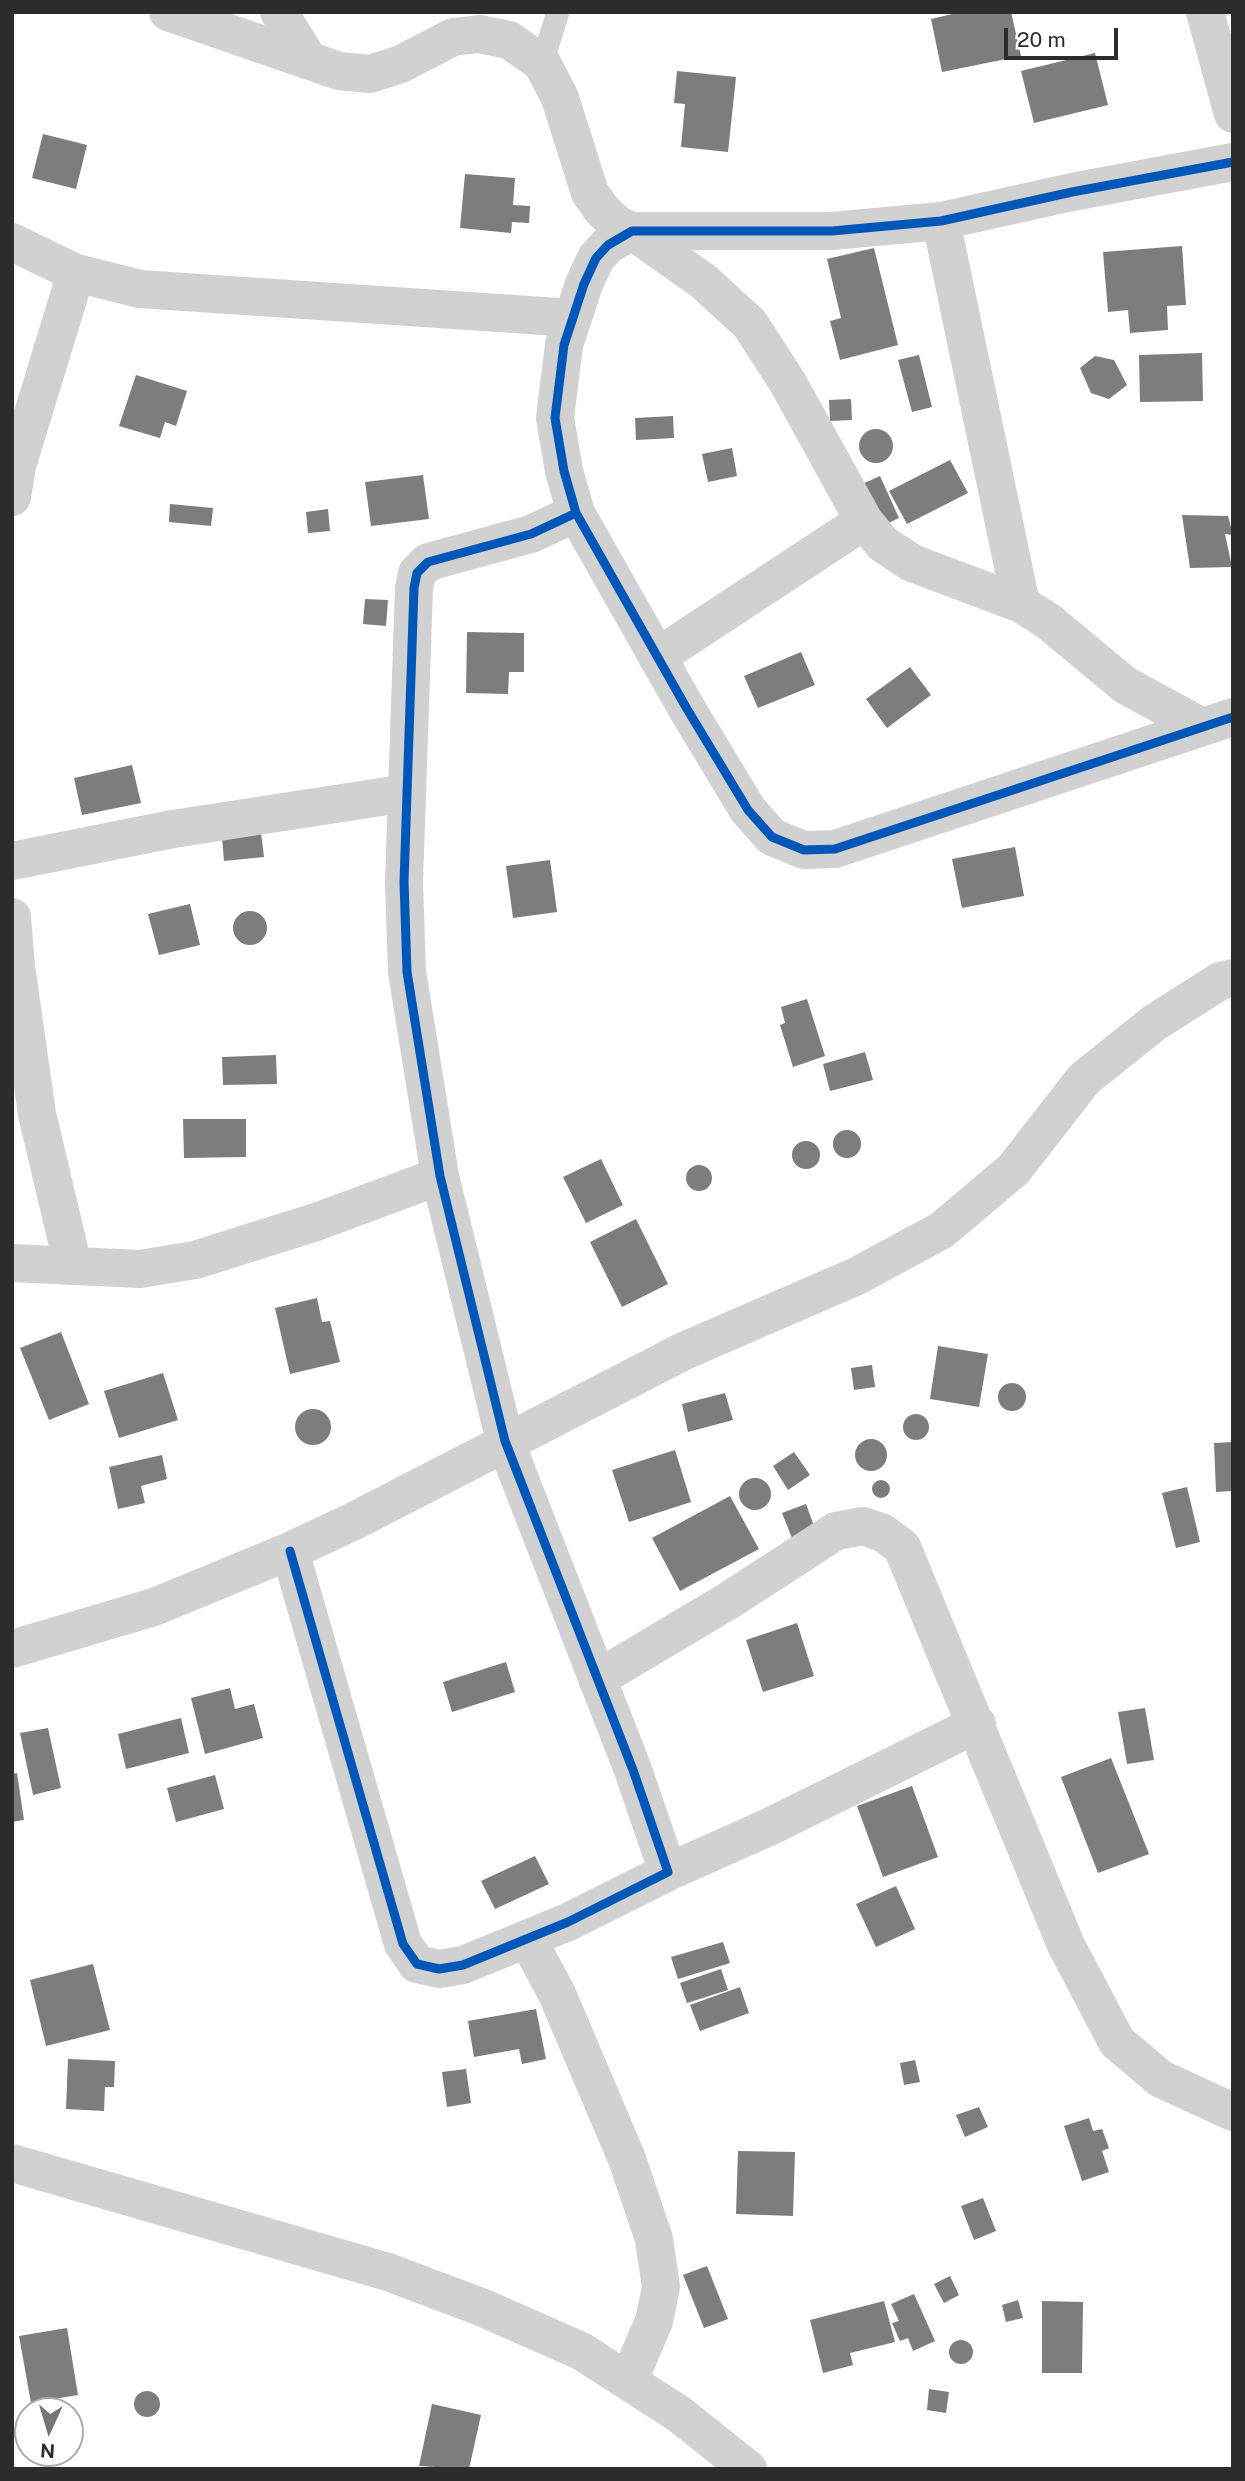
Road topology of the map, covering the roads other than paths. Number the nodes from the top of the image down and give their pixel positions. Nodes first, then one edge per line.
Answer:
1 (168, 12) edge
2 (279, 12) edge
3 (558, 12) edge
4 (1205, 12) edge
5 (309, 61) junction
6 (542, 63) junction
7 (1233, 114) edge
8 (1233, 162) edge
9 (941, 221) junction
10 (632, 231) junction
11 (12, 242) edge
12 (76, 273) junction
13 (573, 318) junction
14 (12, 497) edge
15 (576, 513) junction
16 (864, 521) junction
17 (1021, 604) junction
18 (657, 657) junction
19 (1217, 722) edge
20 (407, 793) junction
21 (12, 861) edge
22 (12, 917) edge
23 (1233, 978) edge
24 (440, 1176) junction
25 (12, 1263) edge
26 (73, 1266) junction
27 (505, 1441) junction
28 (290, 1551) junction
29 (12, 1649) edge
30 (597, 1679) junction
31 (977, 1724) junction
32 (668, 1872) junction
33 (528, 1940) junction
34 (1233, 2112) edge
35 (12, 2163) edge
36 (629, 2380) junction
37 (748, 2469) edge

1 - 5 street
2 - 5 street
3 - 6 lane
4 - 7 street
5 - 6 street
6 - 10 street
8 - 9 street
9 - 10 street
9 - 17 street
10 - 13 street
10 - 16 street
11 - 12 street
12 - 13 street
12 - 14 street
13 - 15 street
15 - 18 street
15 - 20 street
16 - 17 street
16 - 18 street
17 - 19 street
18 - 19 street
20 - 21 street
20 - 24 street
22 - 26 street
23 - 27 street
24 - 26 street
24 - 27 street
25 - 26 street
27 - 28 street
27 - 30 street
28 - 29 street
28 - 33 street
30 - 31 street
30 - 32 street
31 - 32 street
31 - 34 street
32 - 33 street
33 - 36 street
35 - 36 street
36 - 37 street

